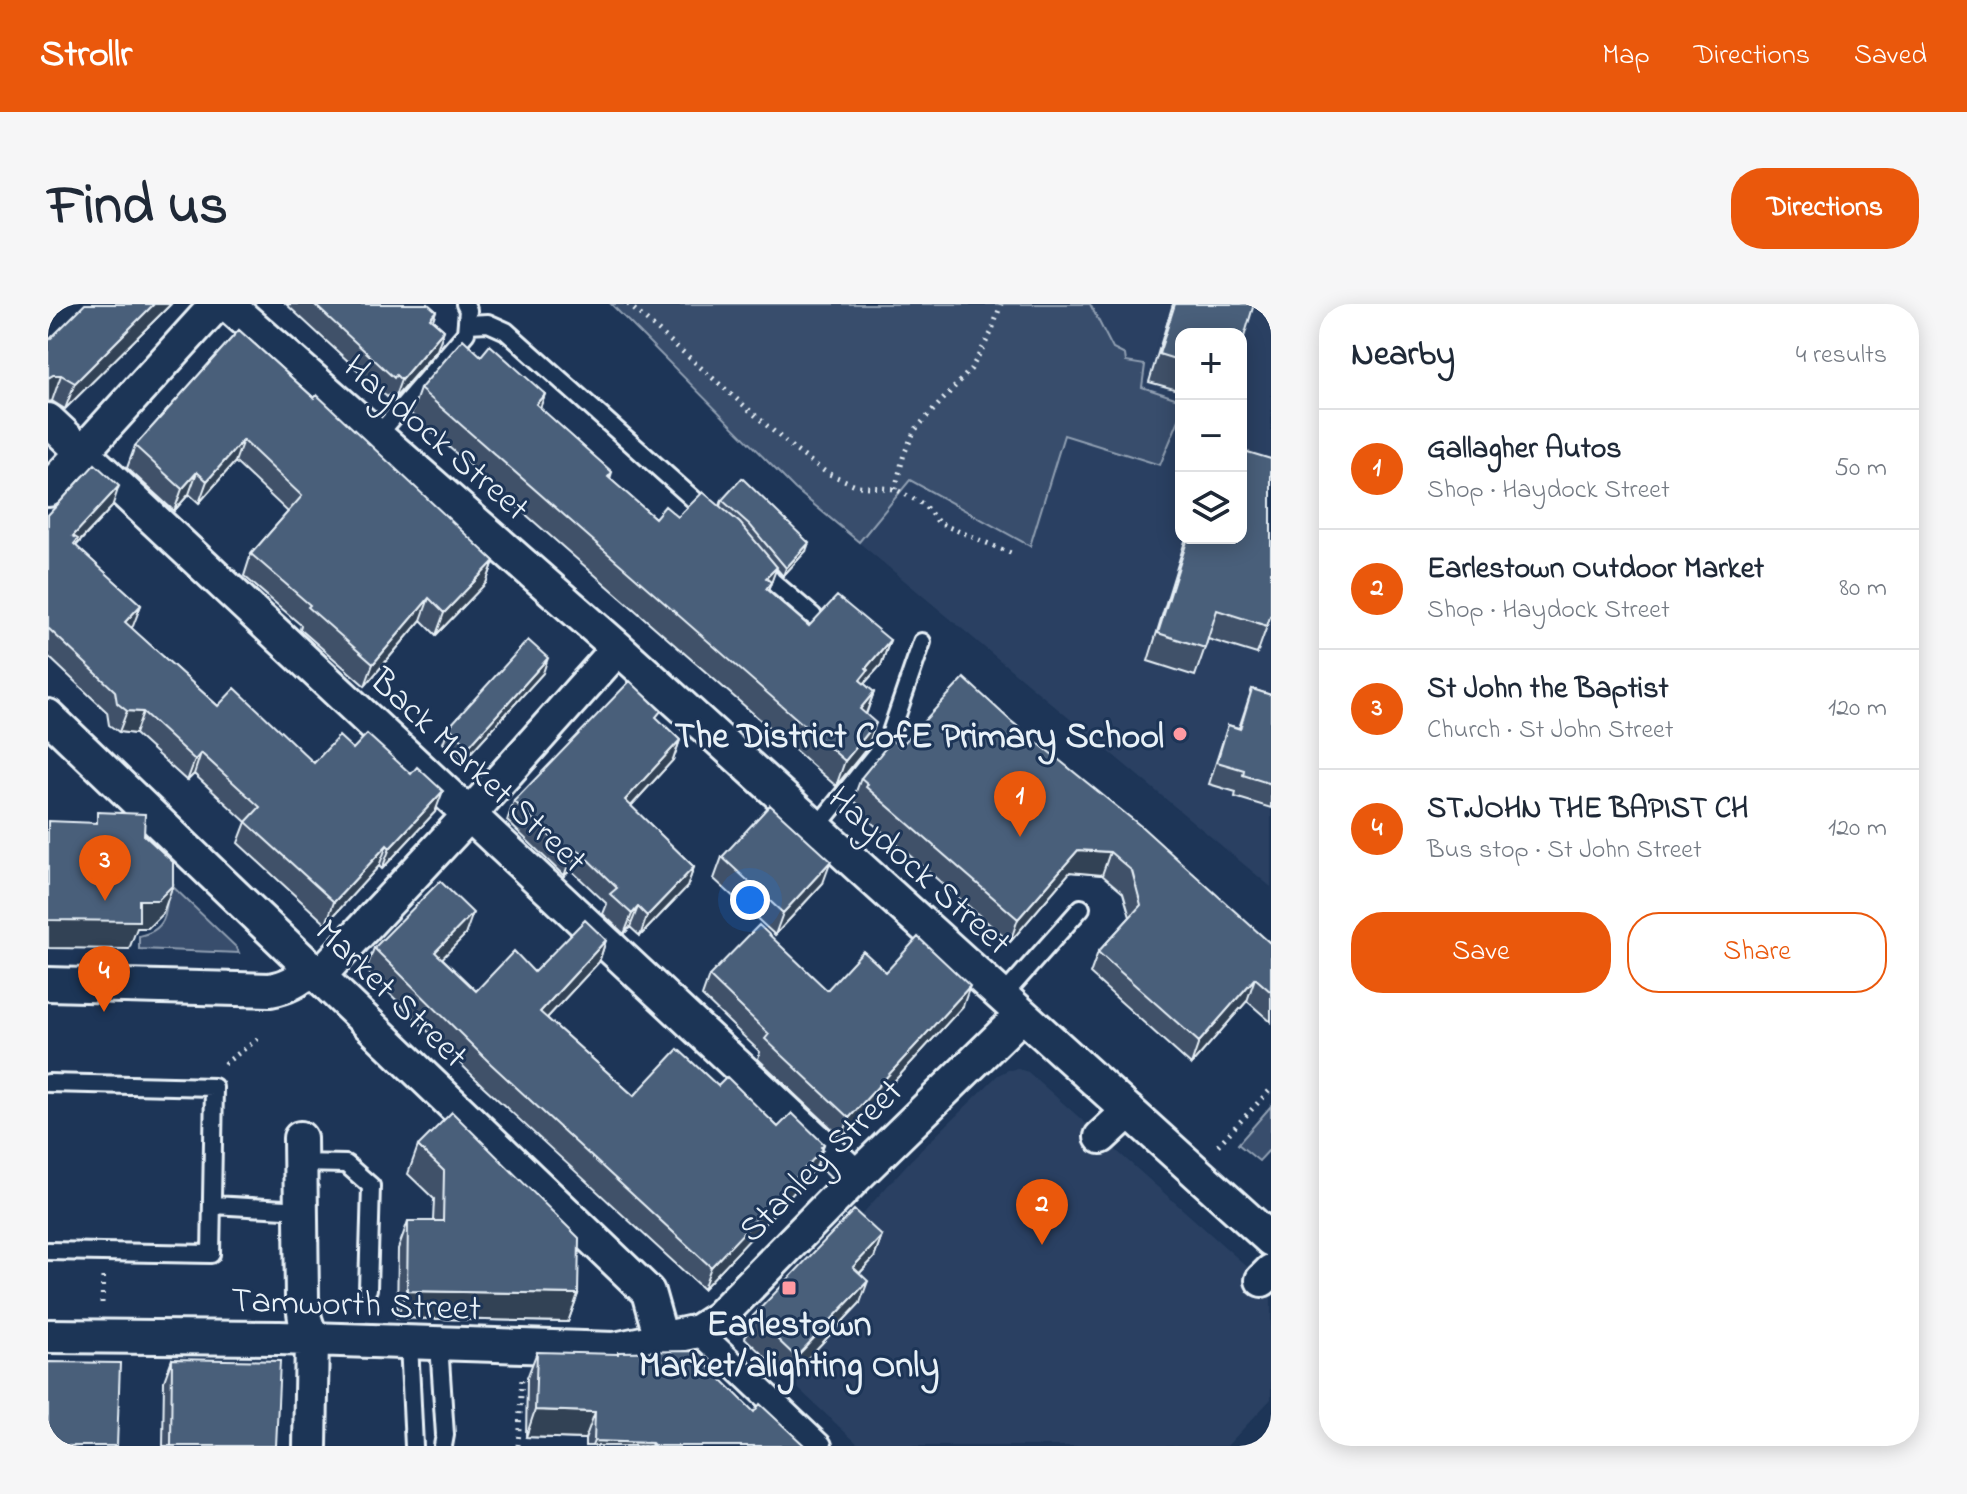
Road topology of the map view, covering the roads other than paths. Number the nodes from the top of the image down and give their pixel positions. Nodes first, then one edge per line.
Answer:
1 (217, 304) edge
2 (227, 304) edge
3 (465, 304) edge
4 (467, 324) junction
5 (48, 420) edge
6 (377, 436) junction
7 (83, 454) junction
8 (48, 490) edge
9 (728, 530) edge
10 (748, 549) edge
11 (813, 616) edge
12 (922, 642) dead end
13 (618, 648) junction
14 (48, 716) edge
15 (470, 814) junction
16 (816, 828) junction
17 (1081, 908) dead end
18 (315, 972) junction
19 (48, 984) edge
20 (1012, 1006) junction
21 (48, 1083) edge
22 (1129, 1111) junction
23 (1101, 1137) dead end
24 (300, 1150) joint
25 (856, 1177) junction
26 (213, 1205) junction
27 (303, 1210) junction
28 (1271, 1240) edge
29 (48, 1251) edge
30 (368, 1289) dead end
31 (698, 1331) junction
32 (48, 1336) edge
33 (661, 1338) junction
34 (312, 1340) junction
35 (424, 1343) junction
36 (310, 1446) edge
37 (414, 1446) edge
38 (443, 1446) edge
39 (819, 1446) edge

1 - 7 street
2 - 6 street, Haydock Street
3 - 4 lane
4 - 6 lane
4 - 9 lane
5 - 7 street, Back Market Street
6 - 13 street, Haydock Street
7 - 8 street
7 - 15 street, Back Market Street
10 - 11 lane
12 - 16 lane
13 - 15 street
13 - 16 street, Haydock Street
14 - 18 street, Market Street
15 - 18 street
15 - 25 street, Back Market Street
16 - 20 street, Haydock Street
17 - 20 lane
18 - 19 street
18 - 33 street, Market Street
20 - 22 street, Haydock Street
20 - 25 street, Stanley Street
21 - 26 lane
22 - 23 street
22 - 28 street, Haydock Street
24 - 27 street
24 - 30 lane
25 - 31 street, Stanley Street
26 - 27 lane
26 - 29 lane
27 - 34 street
31 - 33 street, Stanley Street
31 - 39 street
32 - 34 street, Tamworth Street
33 - 35 street, Tamworth Street
34 - 35 street, Tamworth Street
34 - 36 street
35 - 37 lane
35 - 38 lane

